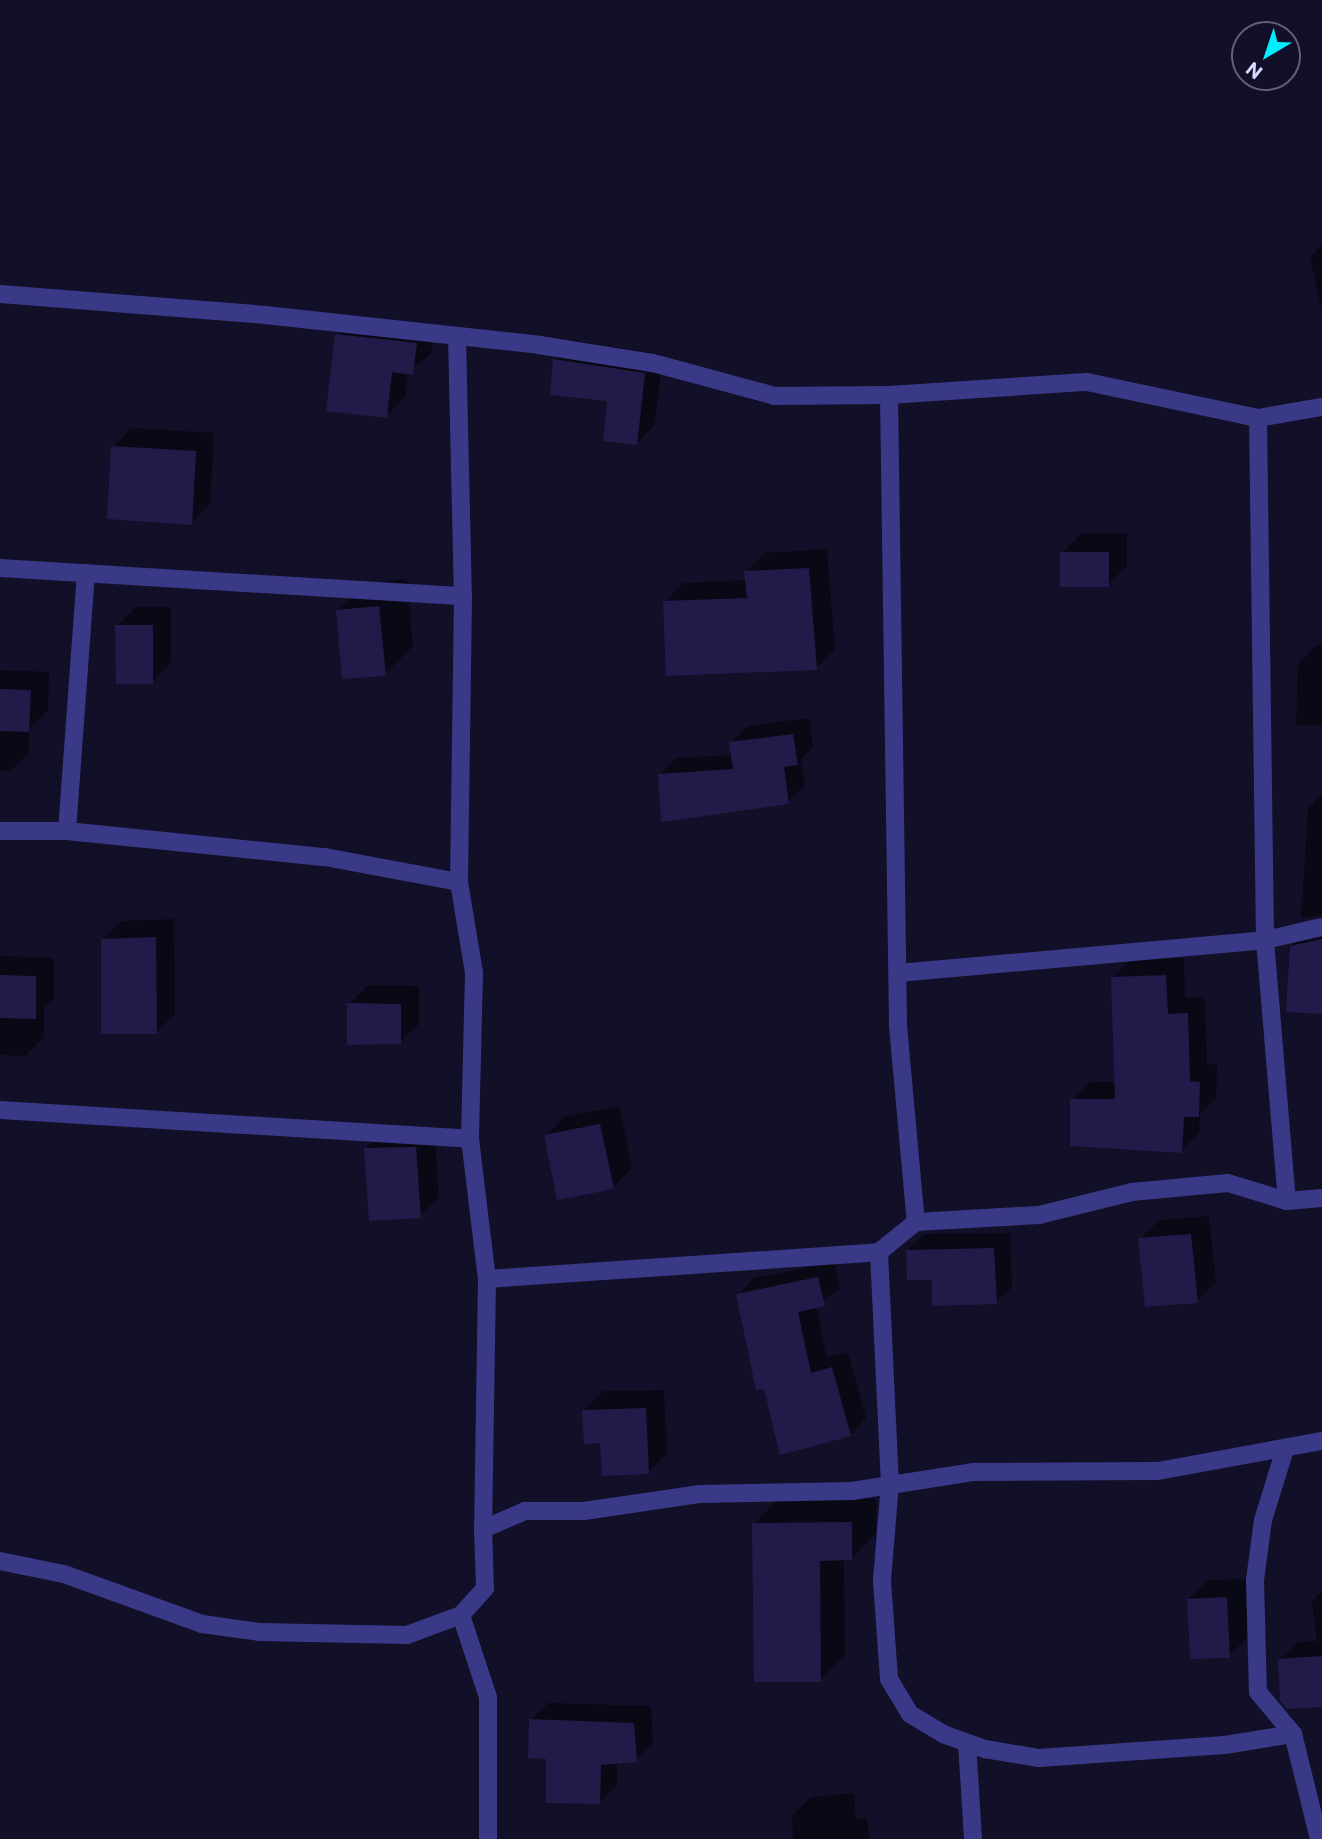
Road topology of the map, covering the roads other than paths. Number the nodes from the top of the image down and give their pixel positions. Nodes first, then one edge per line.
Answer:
1 (0, 295) edge
2 (457, 336) junction
3 (889, 395) junction
4 (1322, 407) edge
5 (1258, 418) junction
6 (0, 568) edge
7 (86, 572) junction
8 (463, 596) junction
9 (0, 831) edge
10 (66, 831) junction
11 (459, 882) junction
12 (1322, 927) edge
13 (1265, 940) junction
14 (898, 973) junction
15 (0, 1110) edge
16 (470, 1139) junction
17 (1322, 1198) edge
18 (1287, 1201) junction
19 (916, 1222) junction
20 (879, 1252) junction
21 (487, 1279) junction
22 (1322, 1441) edge
23 (1284, 1449) junction
24 (890, 1483) junction
25 (482, 1529) junction
26 (0, 1561) edge
27 (461, 1615) junction
28 (1293, 1734) junction
29 (967, 1743) junction
30 (488, 1839) edge
31 (973, 1839) edge
32 (1319, 1839) edge

1 - 2 street
2 - 3 street
2 - 8 street
3 - 5 street
3 - 14 street
4 - 5 street
5 - 13 street
6 - 7 street
7 - 8 street
7 - 10 street
8 - 11 street
9 - 10 street
10 - 11 street
11 - 16 street
12 - 13 street
13 - 14 street
13 - 18 street
14 - 19 street
15 - 16 street
16 - 21 street
17 - 18 street
18 - 19 street
19 - 20 street
20 - 21 street
20 - 24 street
21 - 25 street
22 - 23 street
23 - 24 street
23 - 28 street
24 - 25 street
24 - 29 street
25 - 27 street
26 - 27 street
27 - 30 street
28 - 29 street
28 - 32 street
29 - 31 street

